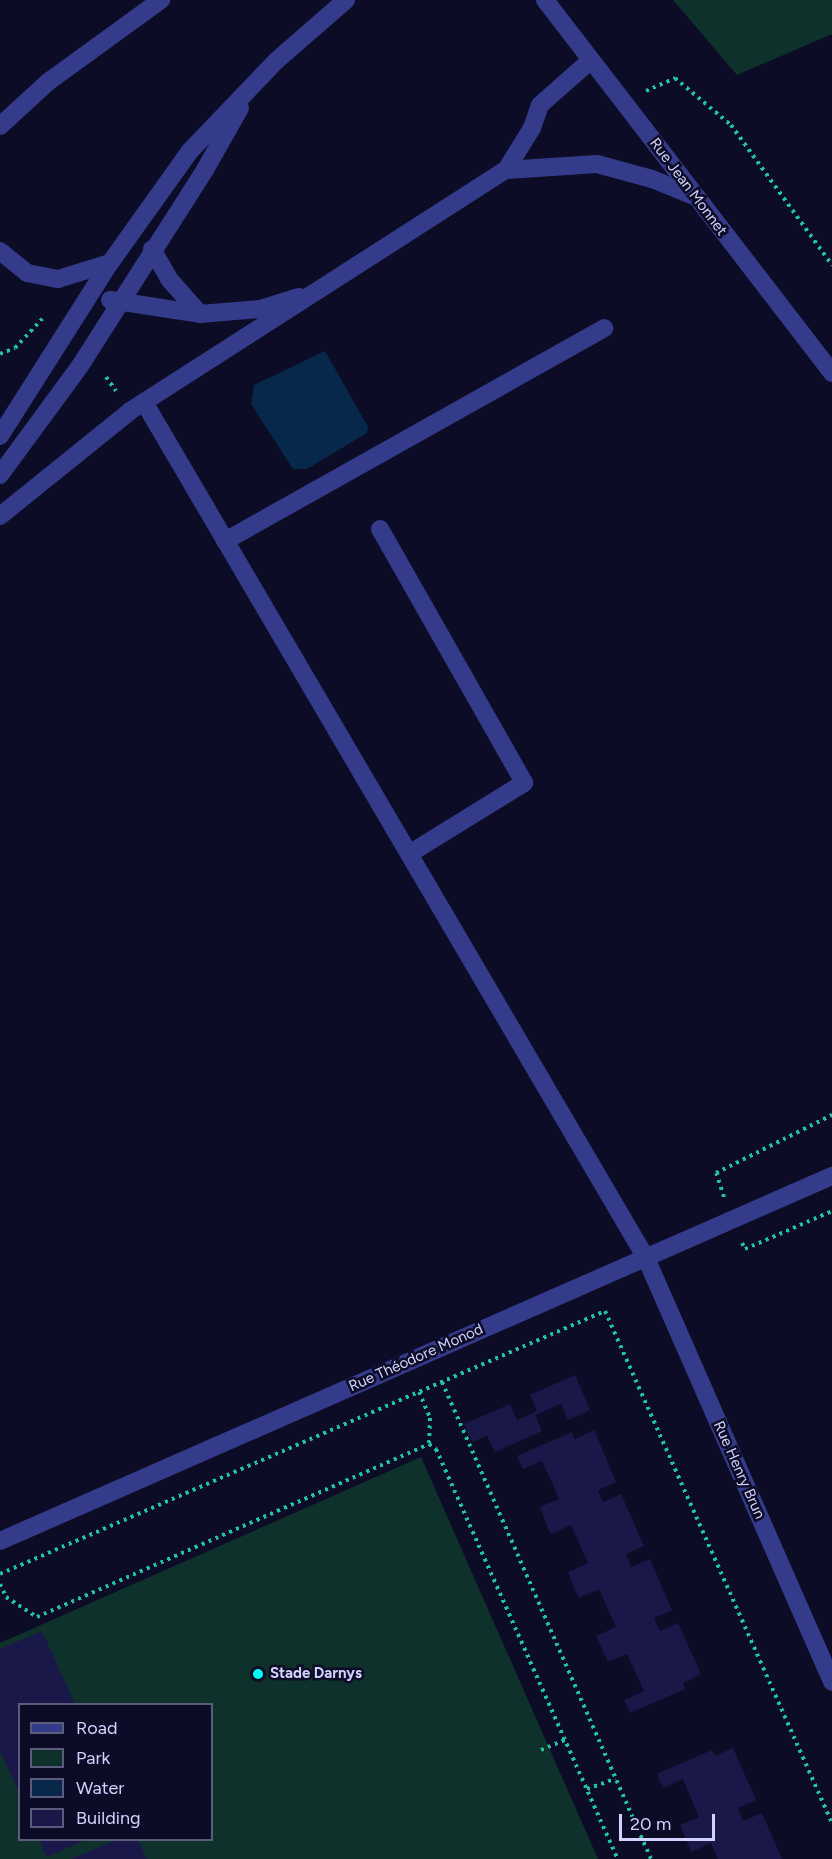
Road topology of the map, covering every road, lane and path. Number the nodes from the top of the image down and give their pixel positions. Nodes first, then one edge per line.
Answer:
1 (161, 0) edge
2 (346, 0) edge
3 (545, 0) edge
4 (591, 60) junction
5 (252, 85) junction
6 (626, 105) junction
7 (0, 126) edge
8 (506, 170) junction
9 (696, 197) junction
10 (152, 249) junction
11 (0, 251) edge
12 (110, 263) junction
13 (832, 265) edge
14 (321, 291) junction
15 (90, 300) junction
16 (120, 300) junction
17 (200, 314) junction
18 (44, 317) dead end
19 (604, 328) dead end
20 (0, 354) edge
21 (832, 373) edge
22 (144, 402) junction
23 (0, 436) edge
24 (0, 475) edge
25 (0, 516) edge
26 (380, 530) dead end
27 (225, 541) junction
28 (409, 854) junction
29 (832, 1115) edge
30 (832, 1176) edge
31 (725, 1201) dead end
32 (832, 1211) edge
33 (739, 1235) dead end
34 (646, 1258) junction
35 (442, 1382) junction
36 (419, 1392) junction
37 (429, 1444) junction
38 (0, 1541) edge
39 (0, 1574) edge
40 (0, 1584) edge
41 (832, 1682) edge
42 (565, 1740) junction
43 (541, 1750) dead end
44 (615, 1779) junction
45 (587, 1789) junction
46 (832, 1823) edge
47 (618, 1859) edge
48 (651, 1859) edge

1 - 7 street
2 - 5 street
3 - 4 street, Rue Jean Monnet
4 - 6 street, Rue Jean Monnet
4 - 8 street
5 - 10 street
5 - 12 street
6 - 9 street, Rue Jean Monnet
6 - 13 path
8 - 9 street
8 - 14 street
9 - 21 street, Rue Jean Monnet
10 - 16 street
10 - 17 street
11 - 12 street
12 - 15 street
14 - 17 street
14 - 22 street
15 - 16 street
15 - 23 street
16 - 17 street
16 - 24 street
18 - 20 path
19 - 27 street
22 - 25 street
22 - 27 street, Rue Henry Brun
26 - 28 street
27 - 28 street, Rue Henry Brun
28 - 34 street, Rue Henry Brun
29 - 31 path
30 - 34 street, Rue Théodore Monod
32 - 33 path
34 - 38 street, Rue Théodore Monod
34 - 41 street, Rue Henry Brun
35 - 36 path
35 - 44 path
35 - 46 path
36 - 37 path
36 - 39 path
37 - 40 path
37 - 42 path
42 - 43 path
42 - 45 path
44 - 45 path
44 - 48 path
45 - 47 path

